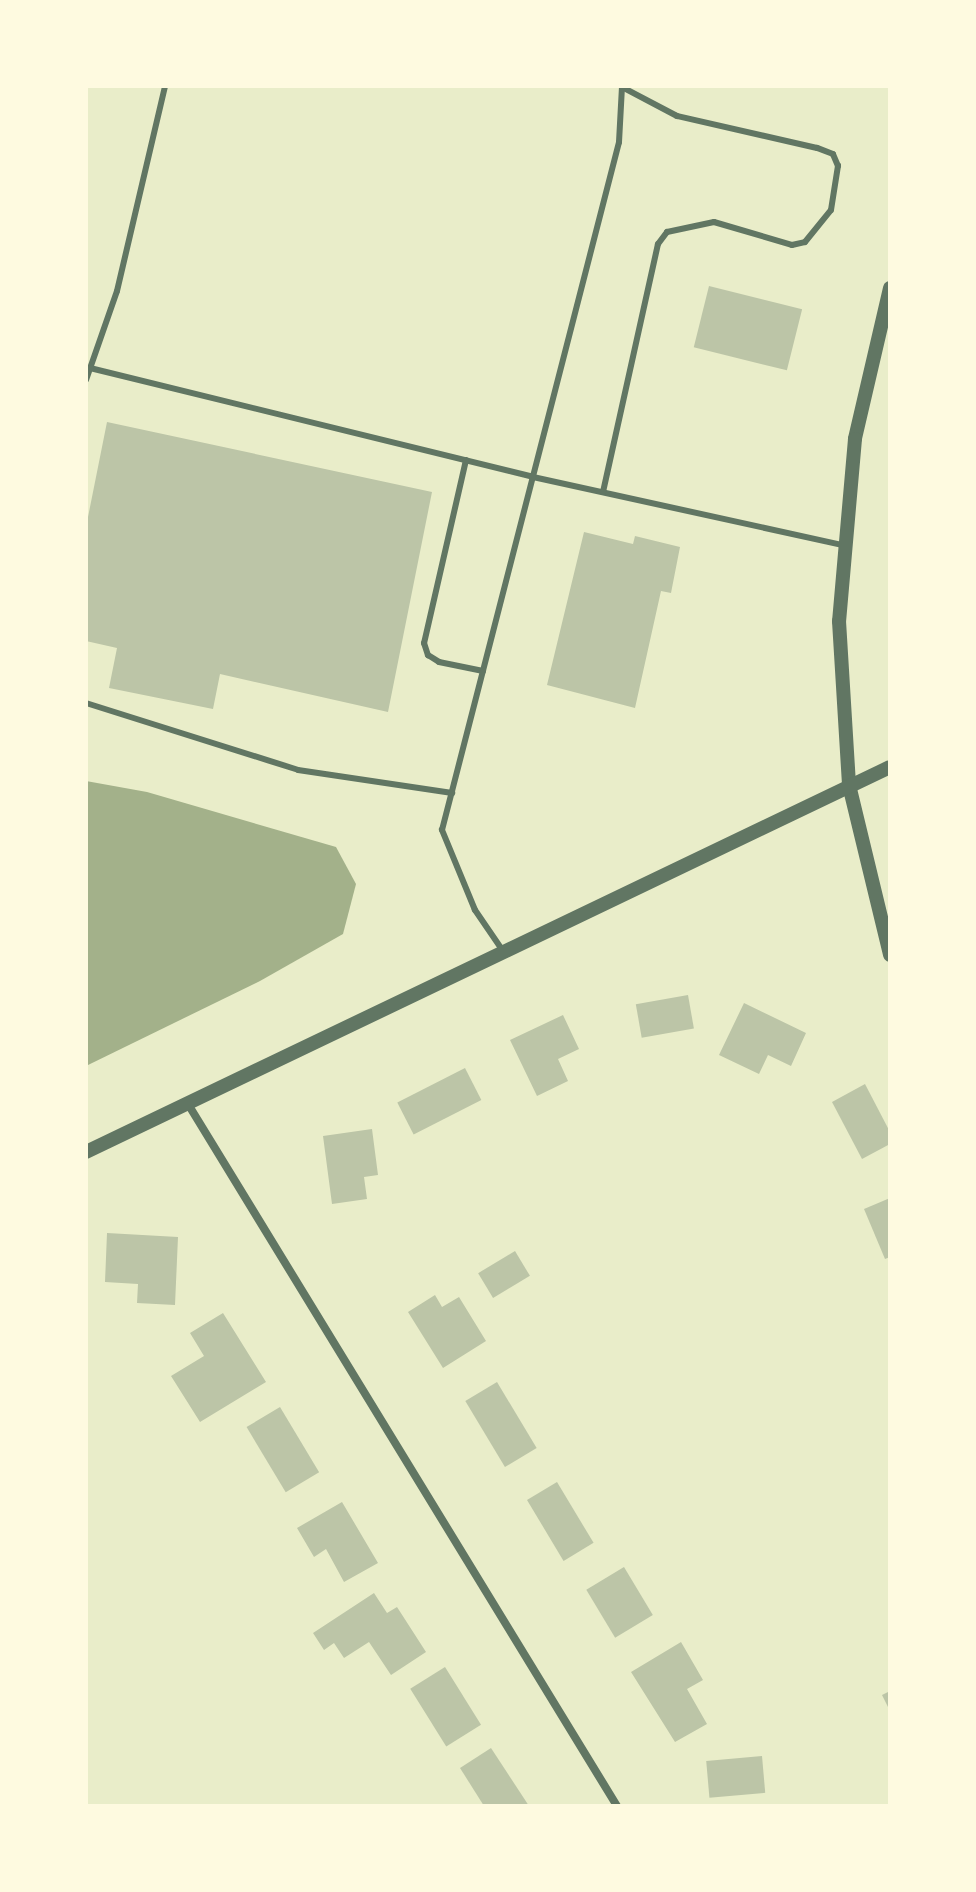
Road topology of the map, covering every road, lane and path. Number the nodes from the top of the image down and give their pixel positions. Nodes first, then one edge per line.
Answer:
1 (165, 86) edge
2 (622, 86) edge
3 (890, 288) edge
4 (90, 368) junction
5 (86, 380) edge
6 (466, 460) junction
7 (533, 477) junction
8 (603, 492) junction
9 (842, 545) junction
10 (483, 671) junction
11 (86, 703) edge
12 (890, 767) edge
13 (849, 785) junction
14 (452, 793) junction
15 (503, 951) junction
16 (890, 955) edge
17 (188, 1104) junction
18 (86, 1152) edge
19 (617, 1806) edge

1 - 4 lane
2 - 7 lane
2 - 8 lane
3 - 9 street
4 - 5 lane
4 - 6 lane
6 - 7 lane
6 - 10 lane
7 - 8 lane
7 - 10 lane
8 - 9 lane
9 - 13 street
10 - 14 lane
11 - 14 lane
12 - 13 street
13 - 15 street
13 - 16 street
14 - 15 lane
15 - 17 street
17 - 18 street
17 - 19 street

